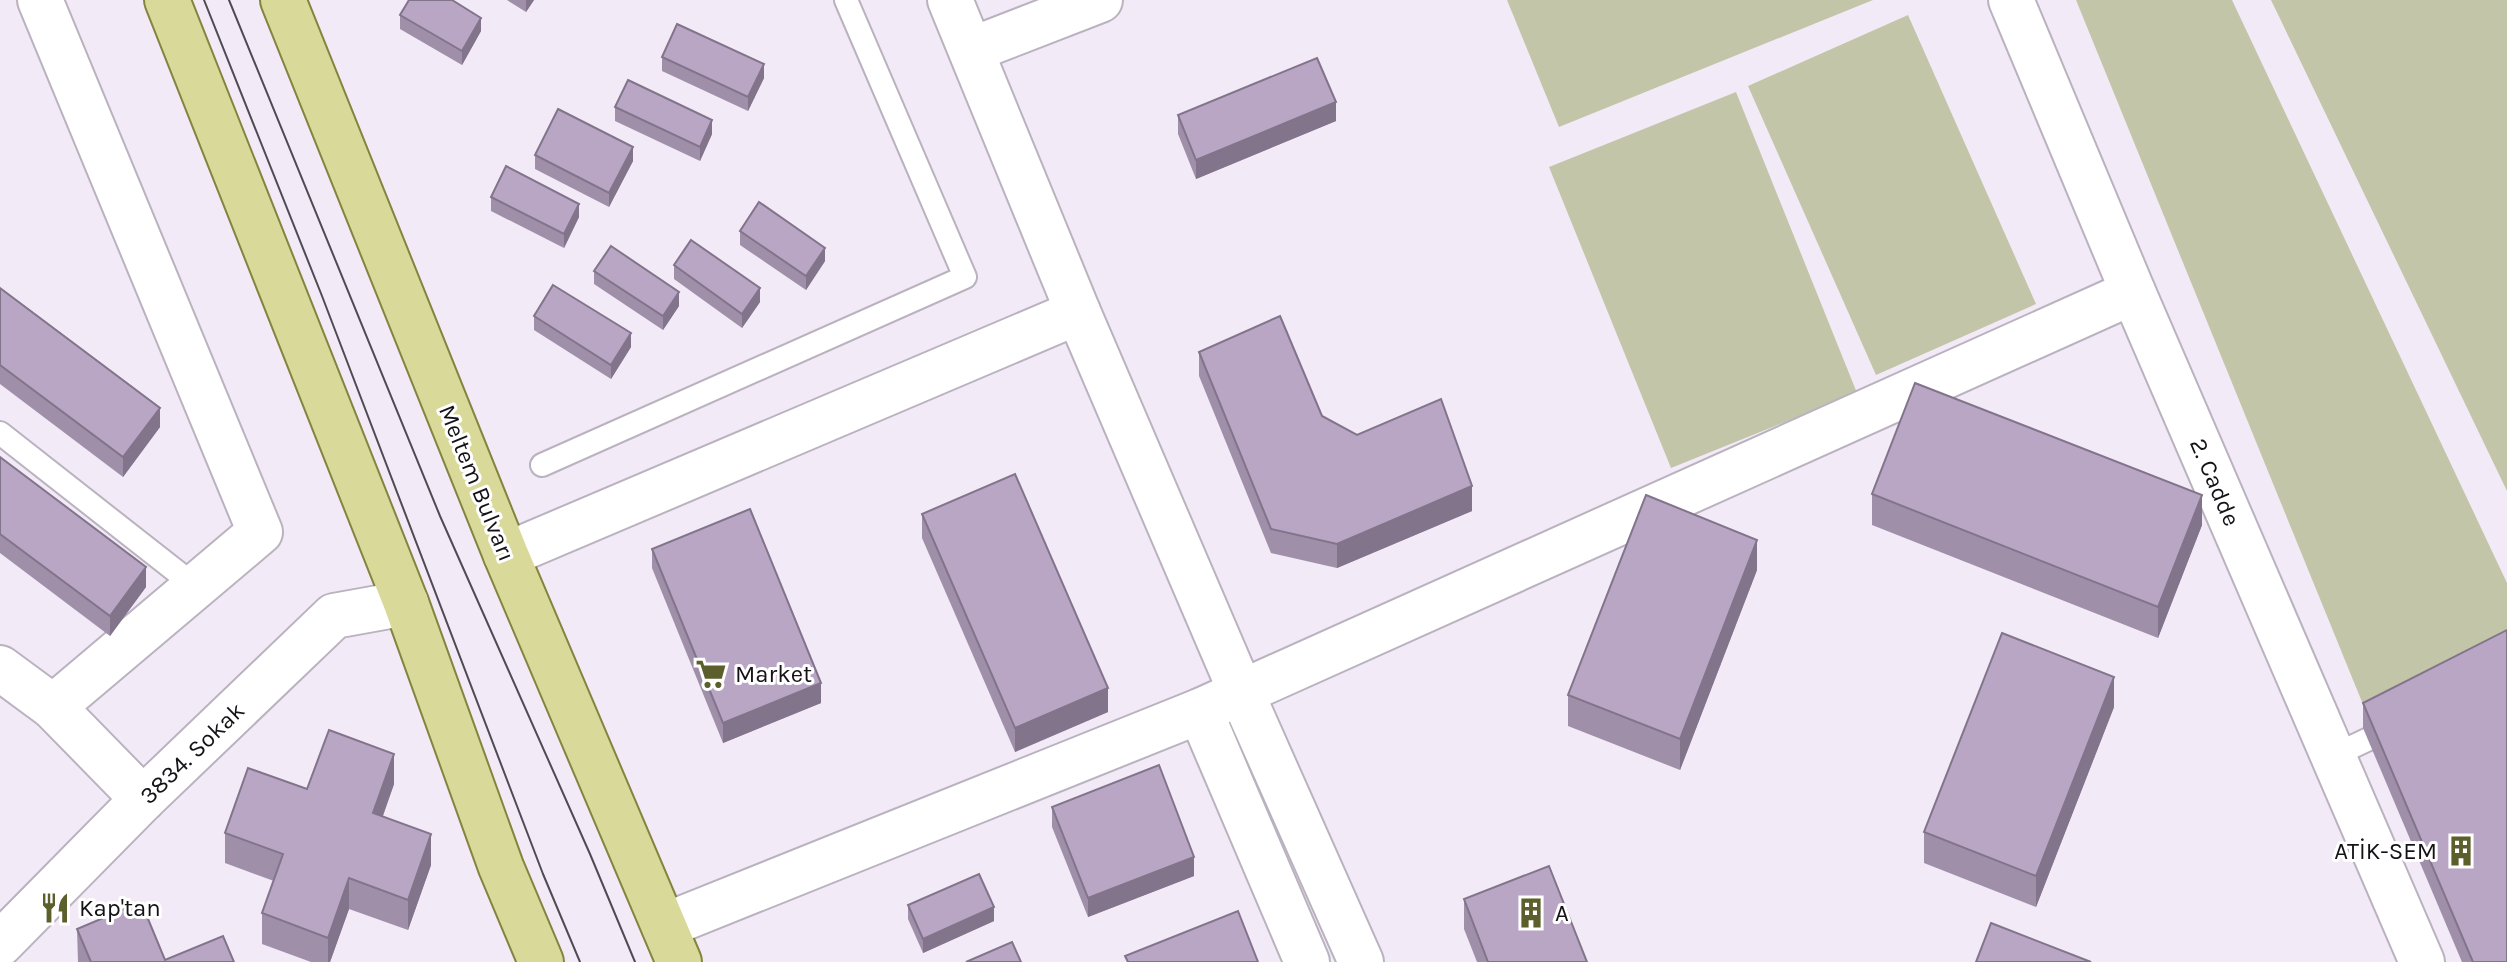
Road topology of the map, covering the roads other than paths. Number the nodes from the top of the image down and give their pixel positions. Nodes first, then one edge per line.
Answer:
1 (40, 0) edge
2 (167, 0) edge
3 (283, 0) edge
4 (846, 0) edge
5 (950, 0) edge
6 (1100, 0) edge
7 (2011, 0) edge
8 (971, 50) junction
9 (2133, 292) junction
10 (1078, 312) junction
11 (0, 433) edge
12 (542, 465) dead end
13 (506, 555) junction
14 (195, 586) junction
15 (406, 603) junction
16 (0, 668) edge
17 (1241, 692) junction
18 (53, 707) junction
19 (1200, 711) junction
20 (2410, 720) edge
21 (2333, 756) junction
22 (143, 799) junction
23 (0, 944) edge
24 (672, 944) edge
25 (541, 962) edge
26 (1307, 962) edge
27 (1361, 962) edge
28 (2422, 962) edge

1 - 14 street
2 - 15 main road
3 - 13 main road, Meltem Bulvarı
4 - 12 lane
5 - 8 street
6 - 8 street
7 - 9 street, 2. Cadde
8 - 10 street
9 - 17 street
9 - 21 street, 2. Cadde
10 - 13 street
10 - 17 street
11 - 14 lane
13 - 24 main road, Meltem Bulvarı
14 - 18 street
15 - 22 street, 3834. Sokak
15 - 25 main road
16 - 18 street
17 - 19 street
17 - 27 street
18 - 22 street
19 - 24 street
19 - 26 street
20 - 21 lane
21 - 28 street, 2. Cadde
22 - 23 street, 3834. Sokak

